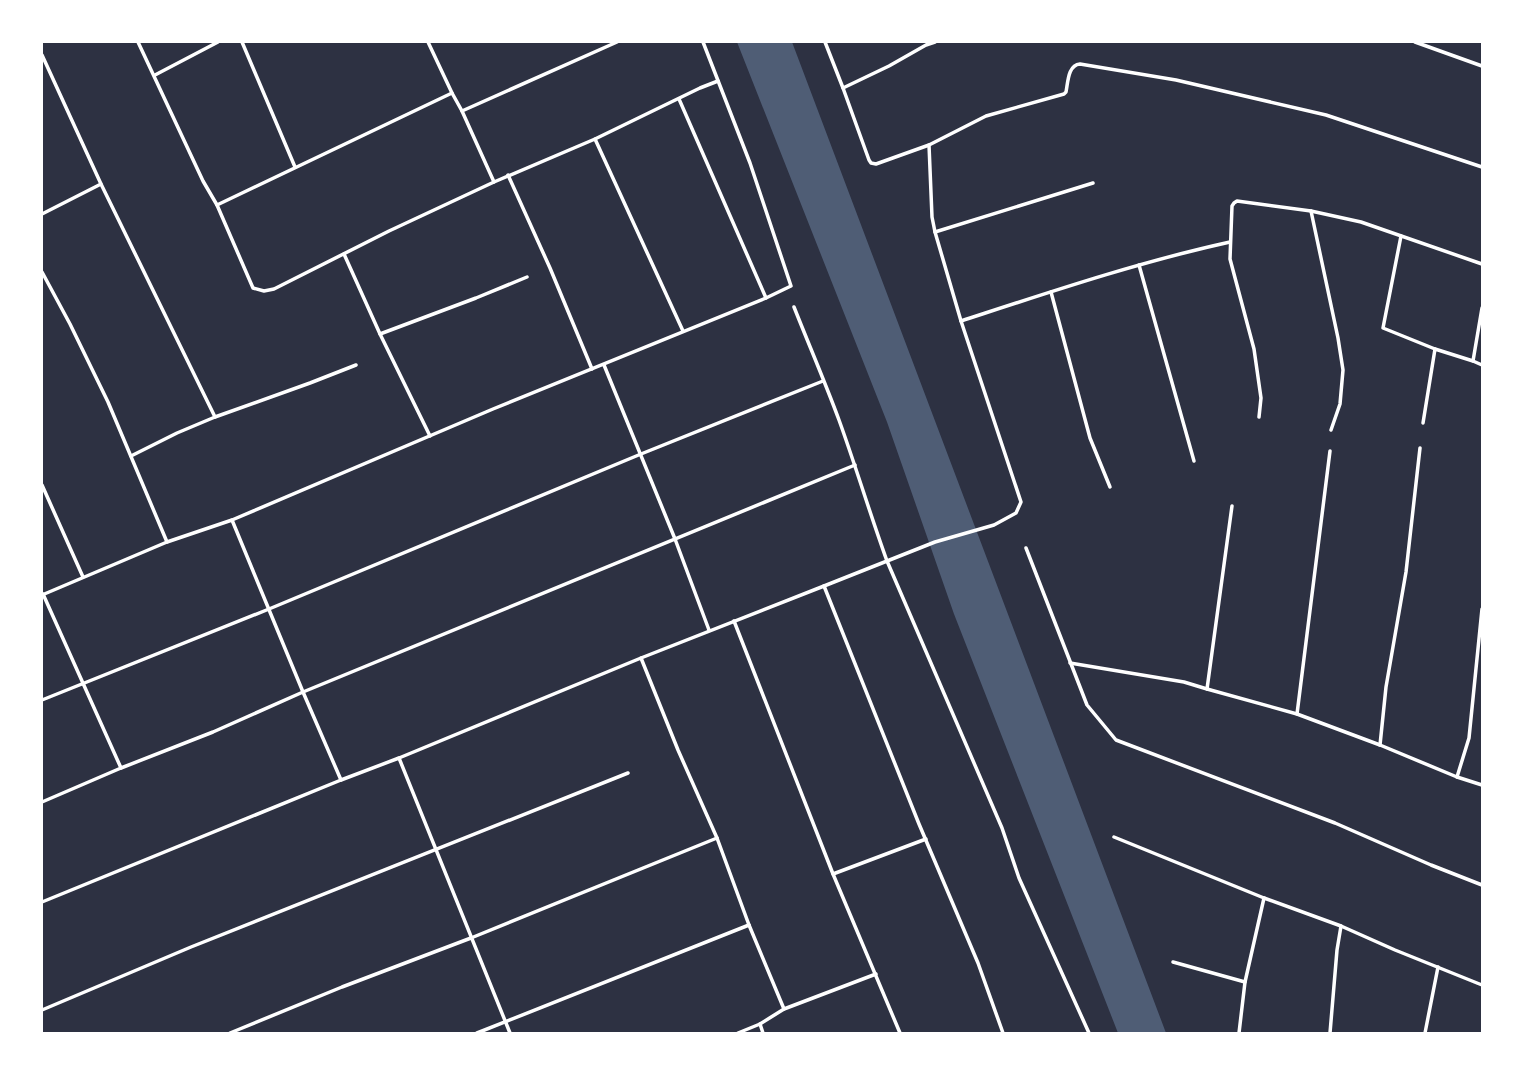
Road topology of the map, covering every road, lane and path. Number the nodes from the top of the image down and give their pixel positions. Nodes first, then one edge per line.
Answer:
1 (138, 42) edge
2 (218, 42) edge
3 (242, 42) edge
4 (428, 42) edge
5 (617, 42) edge
6 (703, 42) edge
7 (825, 42) edge
8 (935, 42) edge
9 (1415, 42) edge
10 (42, 55) edge
11 (1482, 66) edge
12 (155, 75) junction
13 (718, 80) junction
14 (843, 88) junction
15 (452, 93) junction
16 (679, 99) junction
17 (462, 111) junction
18 (595, 138) junction
19 (929, 145) junction
20 (295, 167) junction
21 (1482, 167) edge
22 (508, 175) junction
23 (494, 182) junction
24 (1093, 183) dead end
25 (101, 184) junction
26 (217, 205) junction
27 (1311, 211) junction
28 (42, 214) edge
29 (935, 232) junction
30 (1401, 236) junction
31 (1230, 242) junction
32 (344, 254) junction
33 (1482, 264) edge
34 (1139, 266) junction
35 (42, 272) edge
36 (527, 277) dead end
37 (1051, 292) junction
38 (766, 298) junction
39 (794, 307) dead end
40 (1482, 308) edge
41 (961, 321) junction
42 (683, 332) junction
43 (380, 334) junction
44 (1434, 349) junction
45 (1473, 361) junction
46 (356, 365) dead end
47 (604, 365) junction
48 (1482, 365) edge
49 (592, 369) junction
50 (823, 381) junction
51 (215, 417) junction
52 (1259, 418) dead end
53 (1423, 423) dead end
54 (1332, 430) dead end
55 (430, 436) junction
56 (1420, 448) dead end
57 (1330, 451) dead end
58 (640, 454) junction
59 (131, 456) junction
60 (1194, 461) dead end
61 (855, 465) junction
62 (42, 485) edge
63 (1110, 487) dead end
64 (44, 495) edge
65 (1232, 506) dead end
66 (232, 520) junction
67 (675, 539) junction
68 (167, 542) junction
69 (1026, 548) dead end
70 (888, 561) junction
71 (83, 577) junction
72 (824, 586) junction
73 (43, 594) edge
74 (269, 609) junction
75 (1482, 609) edge
76 (734, 621) junction
77 (710, 630) junction
78 (641, 658) junction
79 (1070, 663) junction
80 (82, 683) junction
81 (1207, 689) junction
82 (303, 692) junction
83 (42, 700) edge
84 (1296, 714) junction
85 (1380, 745) junction
86 (399, 758) junction
87 (121, 768) junction
88 (628, 773) dead end
89 (1457, 777) junction
90 (341, 780) junction
91 (1482, 785) edge
92 (42, 802) edge
93 (1114, 837) dead end
94 (717, 838) junction
95 (926, 839) junction
96 (437, 850) junction
97 (833, 874) junction
98 (1482, 885) edge
99 (1264, 898) junction
100 (42, 902) edge
101 (749, 925) junction
102 (1341, 926) junction
103 (471, 938) junction
104 (1173, 962) dead end
105 (1438, 967) junction
106 (876, 974) junction
107 (1245, 982) junction
108 (1482, 985) edge
109 (784, 1009) junction
110 (42, 1010) edge
111 (506, 1022) junction
112 (760, 1024) junction
113 (230, 1033) edge
114 (477, 1033) edge
115 (510, 1033) edge
116 (738, 1033) edge
117 (763, 1033) edge
118 (900, 1033) edge
119 (1003, 1033) edge
120 (1089, 1033) edge
121 (1239, 1033) edge
122 (1330, 1033) edge
123 (1424, 1033) edge

1 - 12 street
2 - 12 street
3 - 20 street
4 - 15 street
5 - 17 street
6 - 13 street
7 - 14 street
8 - 14 street
9 - 11 street
10 - 25 street
12 - 26 street
13 - 16 street
13 - 38 street
14 - 19 street
15 - 17 street
15 - 20 street
16 - 18 street
16 - 38 street
17 - 23 street
18 - 22 street
18 - 42 street
19 - 21 street
19 - 29 street
20 - 26 street
22 - 23 street
22 - 49 street
23 - 32 street
24 - 29 street
25 - 28 street
25 - 51 street
26 - 32 street
27 - 30 street
27 - 31 street
27 - 54 street
29 - 41 street
30 - 33 street
30 - 44 street
31 - 34 street
31 - 52 street
32 - 43 street
34 - 37 street
34 - 60 street
35 - 59 street
36 - 43 street
37 - 41 street
37 - 63 street
38 - 42 street
39 - 50 street
40 - 45 street
41 - 70 street
42 - 47 street
43 - 55 street
44 - 45 street
44 - 53 street
45 - 48 street
46 - 51 street
47 - 49 street
47 - 58 street
49 - 55 street
50 - 58 street
50 - 61 street
51 - 59 street
55 - 66 street
56 - 85 street
57 - 84 street
58 - 67 street
58 - 74 street
59 - 68 street
61 - 67 street
61 - 70 street
62 - 64 street
64 - 71 street
65 - 81 street
66 - 68 street
66 - 74 street
67 - 77 street
67 - 82 street
68 - 71 street
69 - 79 street
70 - 72 street
70 - 120 street
71 - 73 street
72 - 76 street
72 - 95 street
73 - 80 street
74 - 80 street
74 - 82 street
75 - 89 street
76 - 77 street
76 - 97 street
77 - 78 street
78 - 86 street
78 - 94 street
79 - 81 street
79 - 98 street
80 - 83 street
80 - 87 street
81 - 84 street
82 - 87 street
82 - 90 street
84 - 85 street
85 - 89 street
86 - 90 street
86 - 96 street
87 - 92 street
88 - 96 street
89 - 91 street
90 - 100 street
93 - 99 street
94 - 101 street
94 - 103 street
95 - 97 street
95 - 119 street
96 - 103 street
96 - 110 street
97 - 106 street
99 - 102 street
99 - 107 street
101 - 109 street
101 - 111 street
102 - 105 street
102 - 122 street
103 - 111 street
103 - 113 street
104 - 107 street
105 - 108 street
105 - 123 street
106 - 109 street
106 - 118 street
107 - 121 street
109 - 112 street
111 - 114 street
111 - 115 street
112 - 116 street
112 - 117 street

